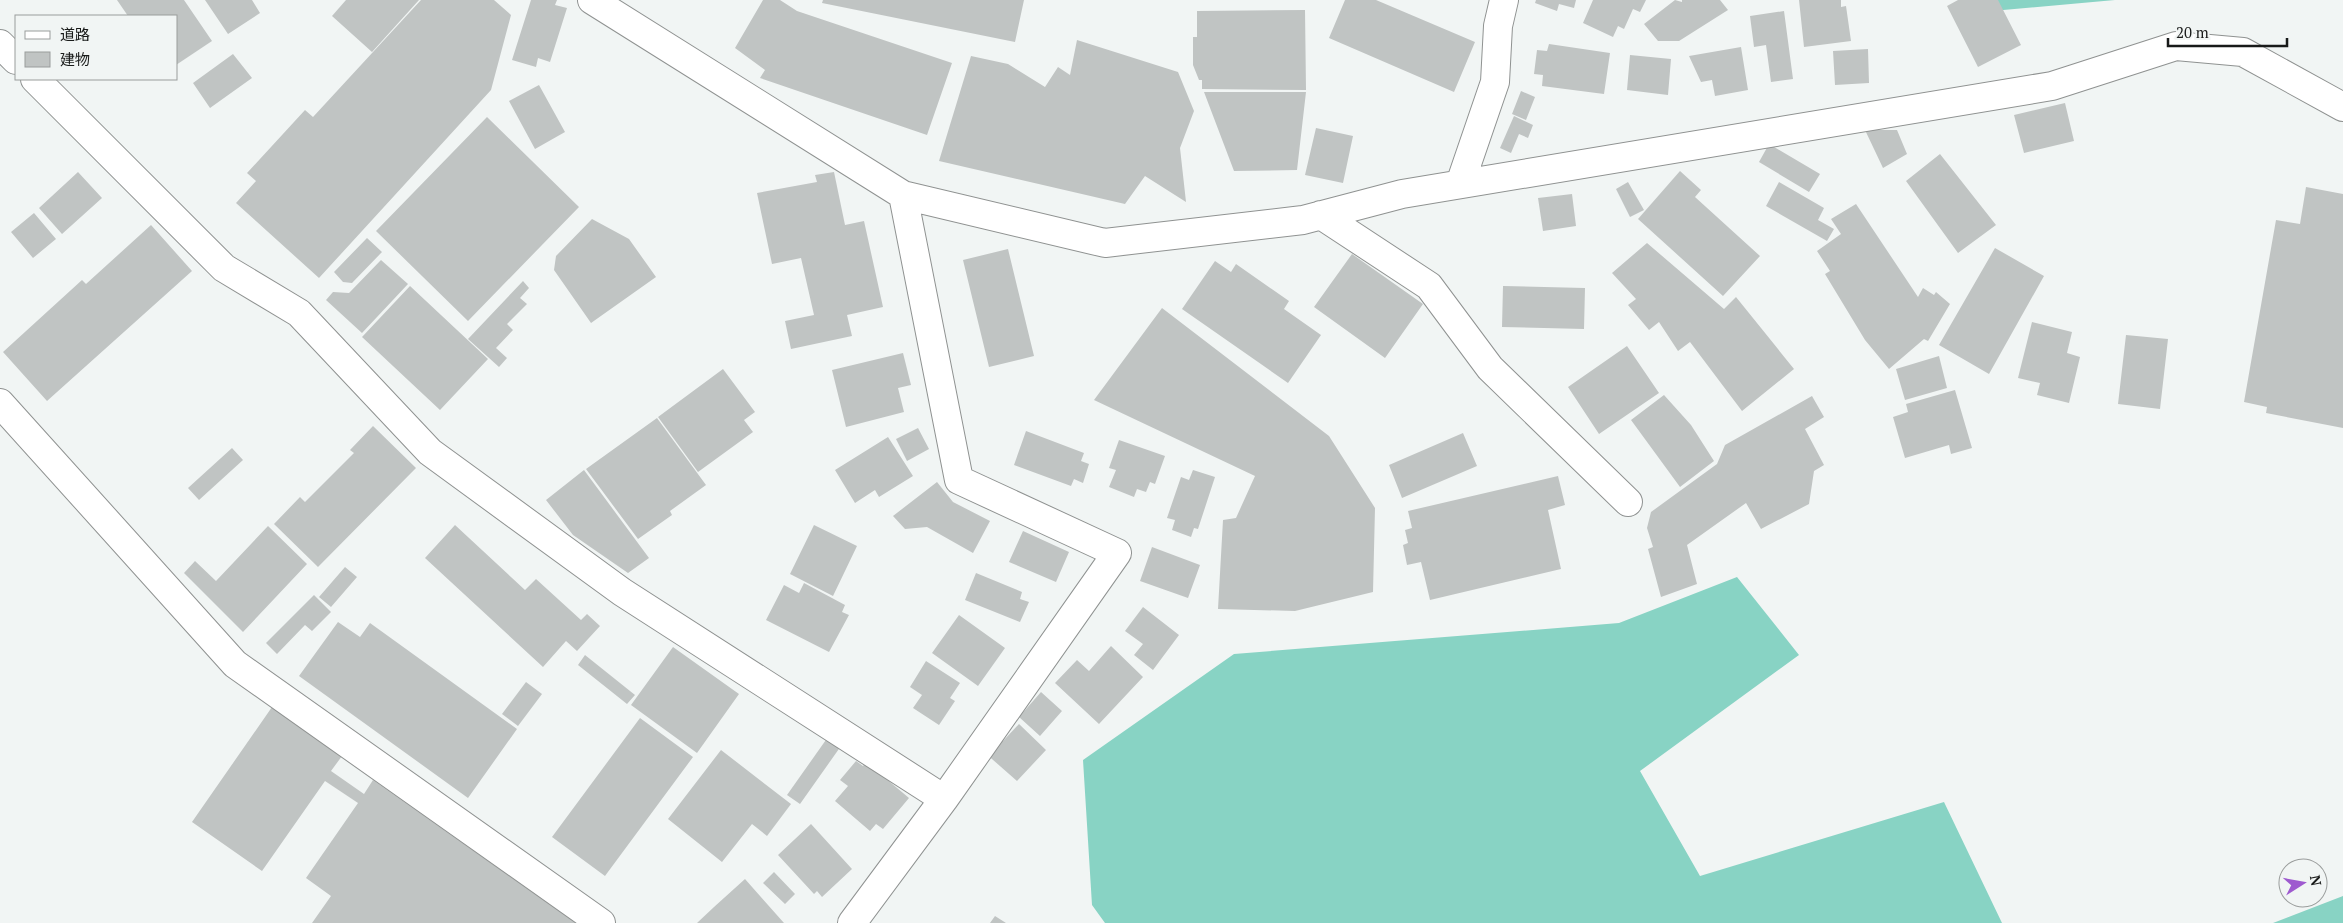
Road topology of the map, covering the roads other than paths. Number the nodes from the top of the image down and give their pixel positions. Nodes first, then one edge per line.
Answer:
1 (592, 0) edge
2 (1504, 0) edge
3 (0, 44) edge
4 (15, 59) edge
5 (36, 80) edge
6 (2343, 107) edge
7 (1460, 184) junction
8 (903, 195) junction
9 (1321, 215) junction
10 (0, 404) edge
11 (1628, 502) dead end
12 (944, 799) junction
13 (601, 923) edge
14 (852, 923) edge

1 - 8 street
2 - 7 street
3 - 4 street
5 - 12 street
6 - 7 street
7 - 9 street
8 - 9 street
8 - 12 street
9 - 11 street
10 - 13 street
12 - 14 street

